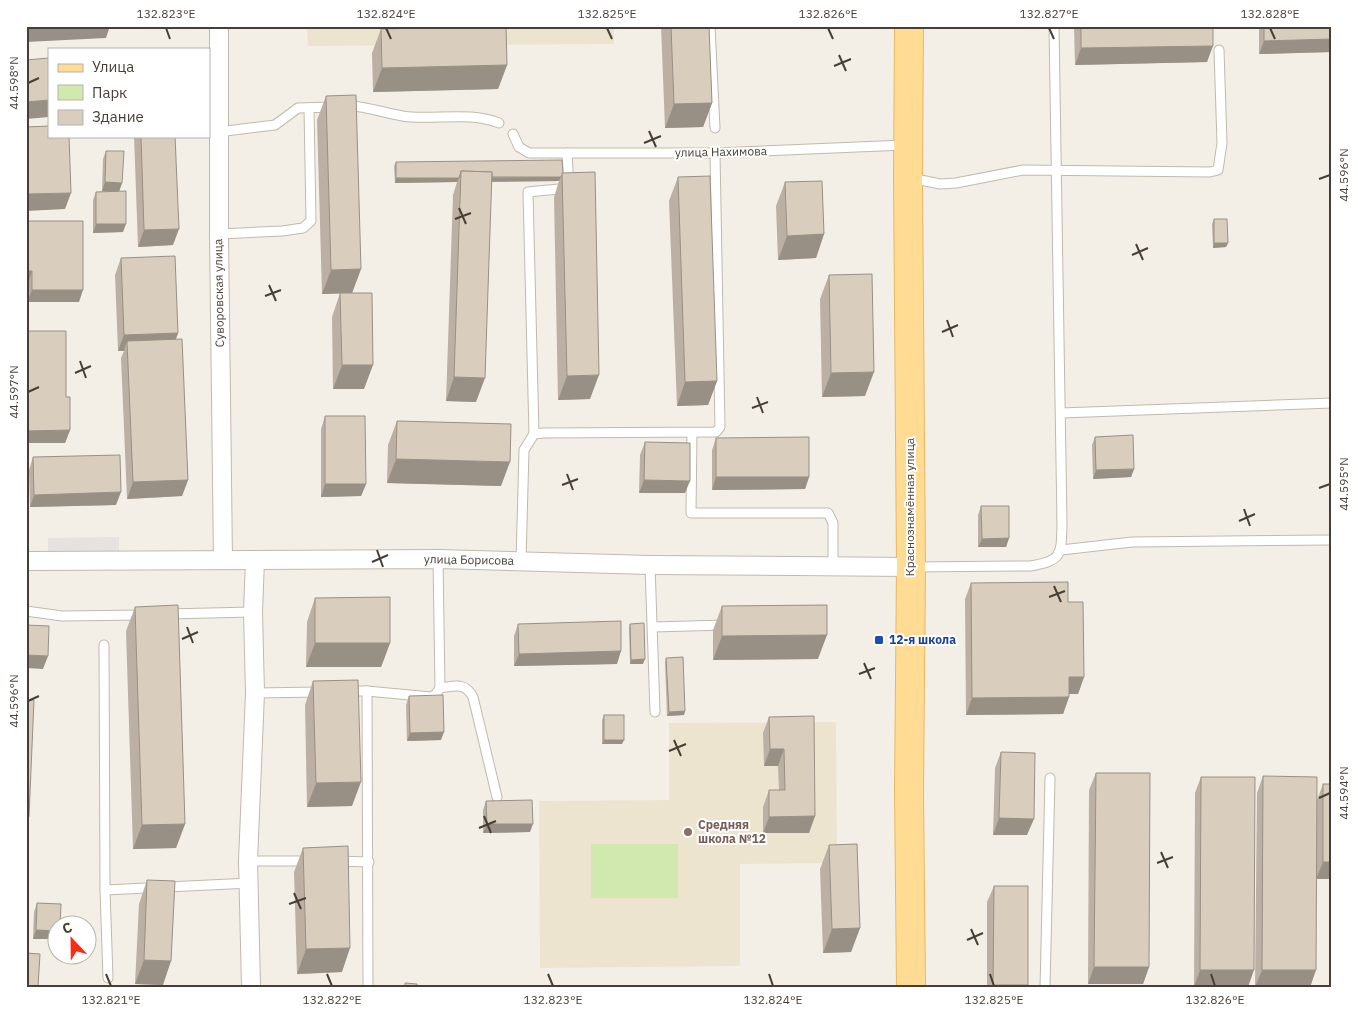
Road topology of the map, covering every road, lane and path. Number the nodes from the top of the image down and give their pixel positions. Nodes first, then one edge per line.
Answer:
1 (219, 26) edge
2 (710, 26) edge
3 (909, 26) edge
4 (1054, 26) edge
5 (1219, 50) dead end
6 (214, 51) edge
7 (308, 108) junction
8 (499, 123) dead end
9 (715, 128) dead end
10 (218, 132) junction
11 (513, 134) dead end
12 (908, 145) junction
13 (715, 152) junction
14 (567, 153) junction
15 (1057, 170) junction
16 (908, 178) junction
17 (219, 234) junction
18 (1331, 402) edge
19 (1061, 414) junction
20 (692, 433) junction
21 (534, 434) junction
22 (1332, 540) edge
23 (1061, 550) junction
24 (223, 560) junction
25 (255, 560) junction
26 (438, 560) junction
27 (26, 561) edge
28 (521, 562) junction
29 (650, 565) junction
30 (833, 565) junction
31 (911, 567) junction
32 (26, 611) edge
33 (253, 612) junction
34 (733, 625) edge
35 (653, 627) junction
36 (104, 644) dead end
37 (440, 688) junction
38 (367, 691) junction
39 (255, 693) junction
40 (655, 712) dead end
41 (1050, 778) dead end
42 (497, 797) dead end
43 (248, 861) junction
44 (369, 862) junction
45 (250, 883) junction
46 (105, 890) junction
47 (108, 978) dead end
48 (251, 987) edge
49 (368, 987) edge
50 (911, 987) edge
51 (1045, 987) edge

1 - 6 street, Суворовская улица
2 - 9 lane
3 - 12 main road, Краснознамённая улица
4 - 15 lane
5 - 15 lane
6 - 10 street, Суворовская улица
7 - 8 lane
7 - 10 lane
7 - 17 lane
10 - 17 street, Суворовская улица
11 - 14 lane, улица Нахимова
12 - 13 lane, улица Нахимова
12 - 16 main road, Краснознамённая улица
13 - 14 lane, улица Нахимова
13 - 20 lane
14 - 21 lane
15 - 16 lane
15 - 19 lane
16 - 31 main road, Краснознамённая улица
17 - 24 street, Суворовская улица
18 - 19 lane
19 - 23 lane
20 - 21 lane
20 - 30 lane
21 - 28 lane
22 - 23 lane
23 - 31 lane
24 - 25 street, улица Борисова
24 - 27 street, улица Борисова
25 - 26 street, улица Борисова
25 - 33 street
26 - 28 street, улица Борисова
26 - 37 lane
28 - 29 street, улица Борисова
29 - 30 street, улица Борисова
29 - 35 lane
30 - 31 street, улица Борисова
31 - 50 main road, Краснознамённая улица
32 - 33 lane
33 - 39 street
34 - 35 lane
35 - 40 lane
36 - 46 lane
37 - 38 lane
37 - 42 lane
38 - 39 lane
38 - 44 lane
39 - 43 street
41 - 51 lane
43 - 44 lane
43 - 45 street
44 - 49 lane
45 - 46 lane
45 - 48 street
46 - 47 lane

